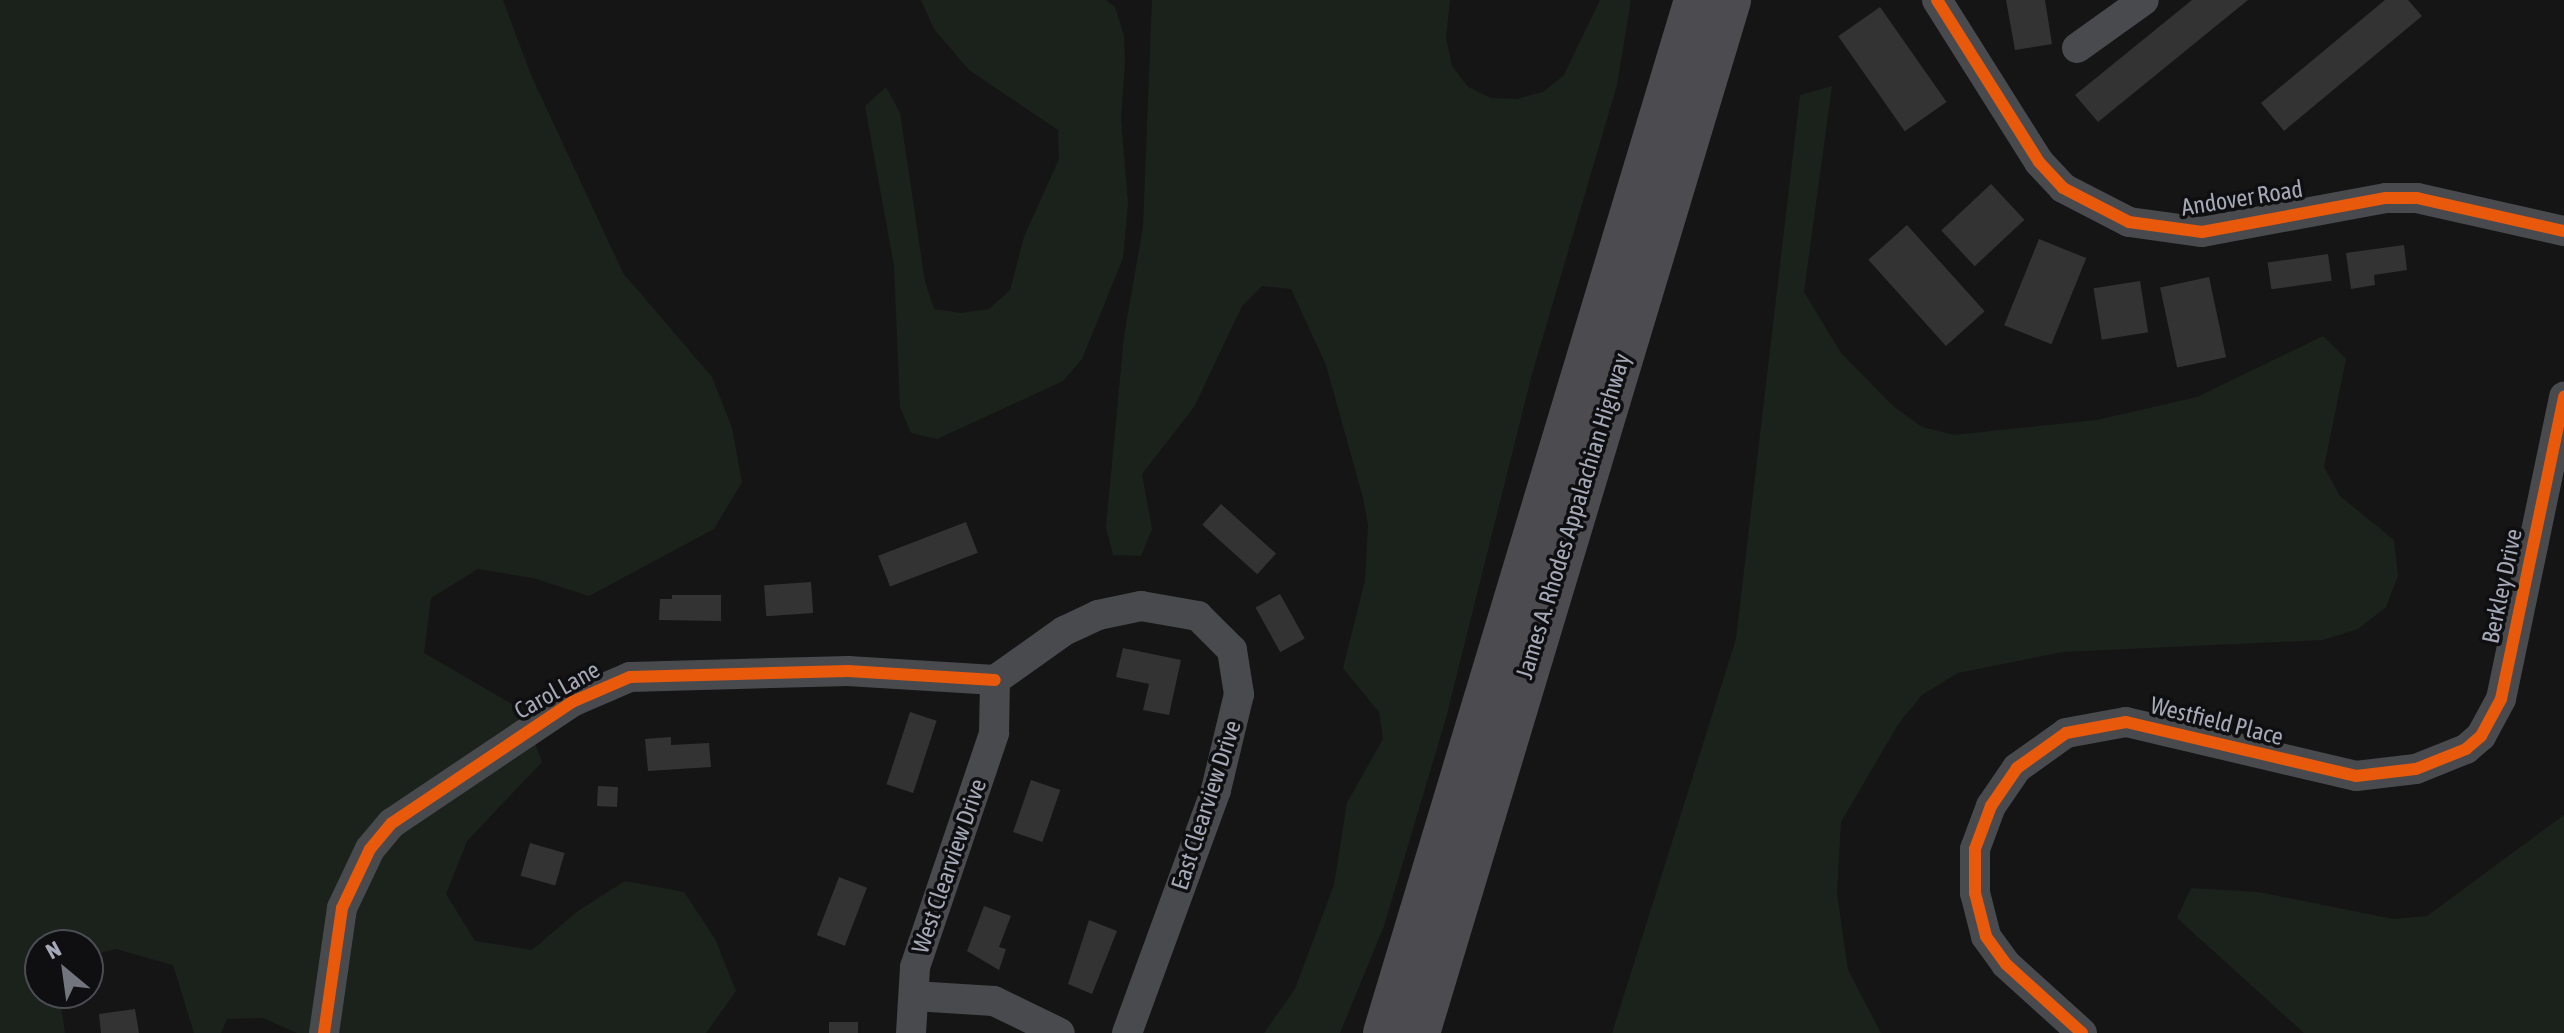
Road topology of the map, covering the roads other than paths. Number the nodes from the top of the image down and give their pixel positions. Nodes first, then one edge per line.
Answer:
1 (1696, 0) edge
2 (1729, 0) edge
3 (1937, 0) edge
4 (2144, 0) edge
5 (2077, 48) dead end
6 (2564, 231) edge
7 (2564, 397) edge
8 (995, 680) junction
9 (2445, 760) joint
10 (914, 996) junction
11 (324, 1033) edge
12 (911, 1033) edge
13 (1060, 1033) edge
14 (1127, 1033) edge
15 (1385, 1033) edge
16 (1418, 1033) edge
17 (2082, 1033) edge

1 - 15 highway, James A. Rhodes Appalachian Highway
2 - 16 highway, James A. Rhodes Appalachian Highway
3 - 6 street, Andover Road
4 - 5 street
7 - 9 street, Berkley Drive
8 - 10 street, West Clearview Drive
8 - 11 street, Carol Lane
8 - 14 street, East Clearview Drive
9 - 17 street, Westfield Place
10 - 12 street, West Clearview Drive
10 - 13 street

